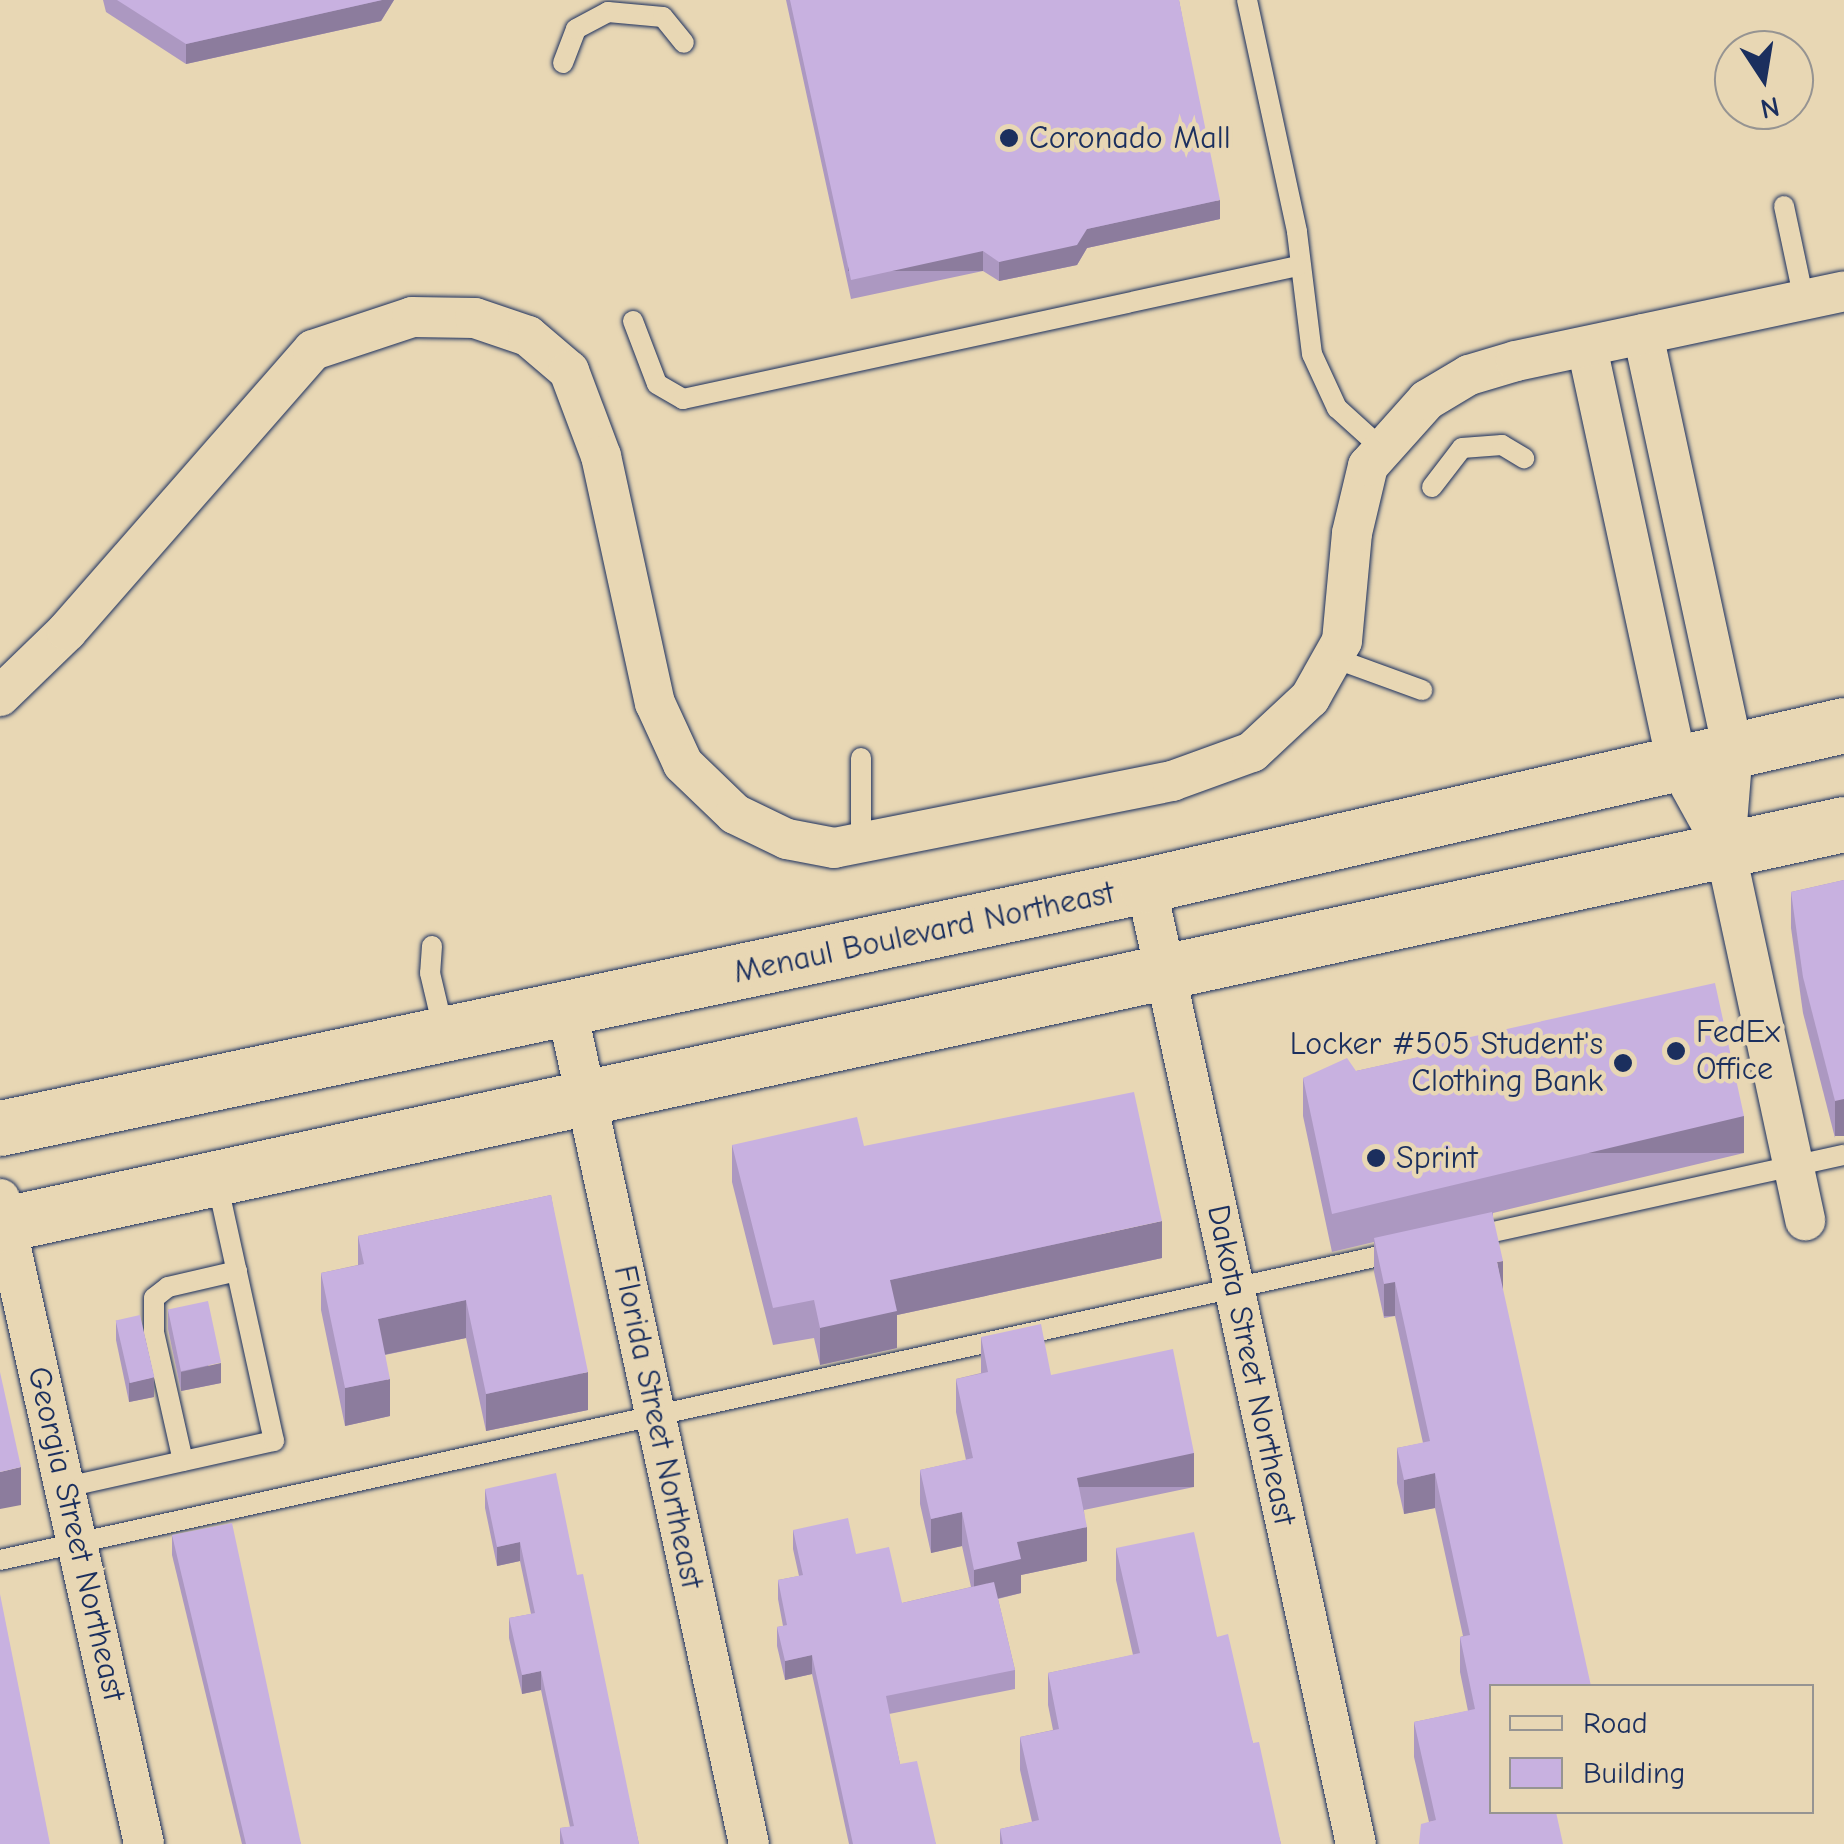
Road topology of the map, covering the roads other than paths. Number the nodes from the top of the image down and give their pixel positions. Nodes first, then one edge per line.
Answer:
1 (1248, 0) edge
2 (684, 43) dead end
3 (562, 62) dead end
4 (1784, 206) dead end
5 (1298, 266) junction
6 (1844, 291) edge
7 (1804, 300) junction
8 (633, 321) dead end
9 (1643, 334) junction
10 (1587, 347) junction
11 (1380, 447) junction
12 (1524, 458) dead end
13 (1432, 487) dead end
14 (1334, 658) junction
15 (1422, 690) dead end
16 (0, 696) edge
17 (1844, 725) edge
18 (1732, 749) junction
19 (861, 758) dead end
20 (1676, 762) junction
21 (1844, 824) edge
22 (862, 845) junction
23 (1725, 848) junction
24 (1146, 885) junction
25 (432, 946) dead end
26 (1164, 970) junction
27 (567, 1010) junction
28 (445, 1035) junction
29 (585, 1094) junction
30 (0, 1128) edge
31 (1844, 1155) edge
32 (1793, 1166) junction
33 (215, 1177) junction
34 (2, 1216) edge
35 (1806, 1220) dead end
36 (236, 1272) junction
37 (1234, 1288) junction
38 (655, 1415) junction
39 (183, 1461) junction
40 (66, 1487) junction
41 (80, 1543) junction
42 (0, 1560) edge
43 (144, 1844) edge
44 (748, 1844) edge
45 (1356, 1844) edge

1 - 5 lane
2 - 3 lane
4 - 7 lane
5 - 8 lane
5 - 11 lane
6 - 7 street
7 - 9 street
9 - 10 street
9 - 18 street
10 - 11 street
10 - 20 street
11 - 14 street
12 - 13 lane
14 - 15 lane
14 - 22 street
16 - 22 street
17 - 18 main road, Menaul Boulevard Northeast
18 - 20 main road, Menaul Boulevard Northeast
18 - 23 street
19 - 22 lane
20 - 23 street
20 - 24 main road, Menaul Boulevard Northeast
21 - 23 main road
23 - 26 main road
23 - 32 street
24 - 26 street, Dakota Street Northeast
24 - 27 main road, Menaul Boulevard Northeast
25 - 28 lane
26 - 29 main road
26 - 37 street, Dakota Street Northeast
27 - 28 main road, Menaul Boulevard Northeast
27 - 29 street, Florida Street Northeast
28 - 30 main road, Menaul Boulevard Northeast
29 - 33 main road
29 - 38 street, Florida Street Northeast
31 - 32 lane
32 - 35 street
32 - 37 lane
33 - 34 main road
33 - 36 lane
34 - 40 street, Georgia Street Northeast
36 - 39 lane
36 - 39 lane
37 - 38 lane
37 - 45 street, Dakota Street Northeast
38 - 41 lane
38 - 44 street, Florida Street Northeast
39 - 40 lane
40 - 41 street, Georgia Street Northeast
41 - 42 lane
41 - 43 street, Georgia Street Northeast

